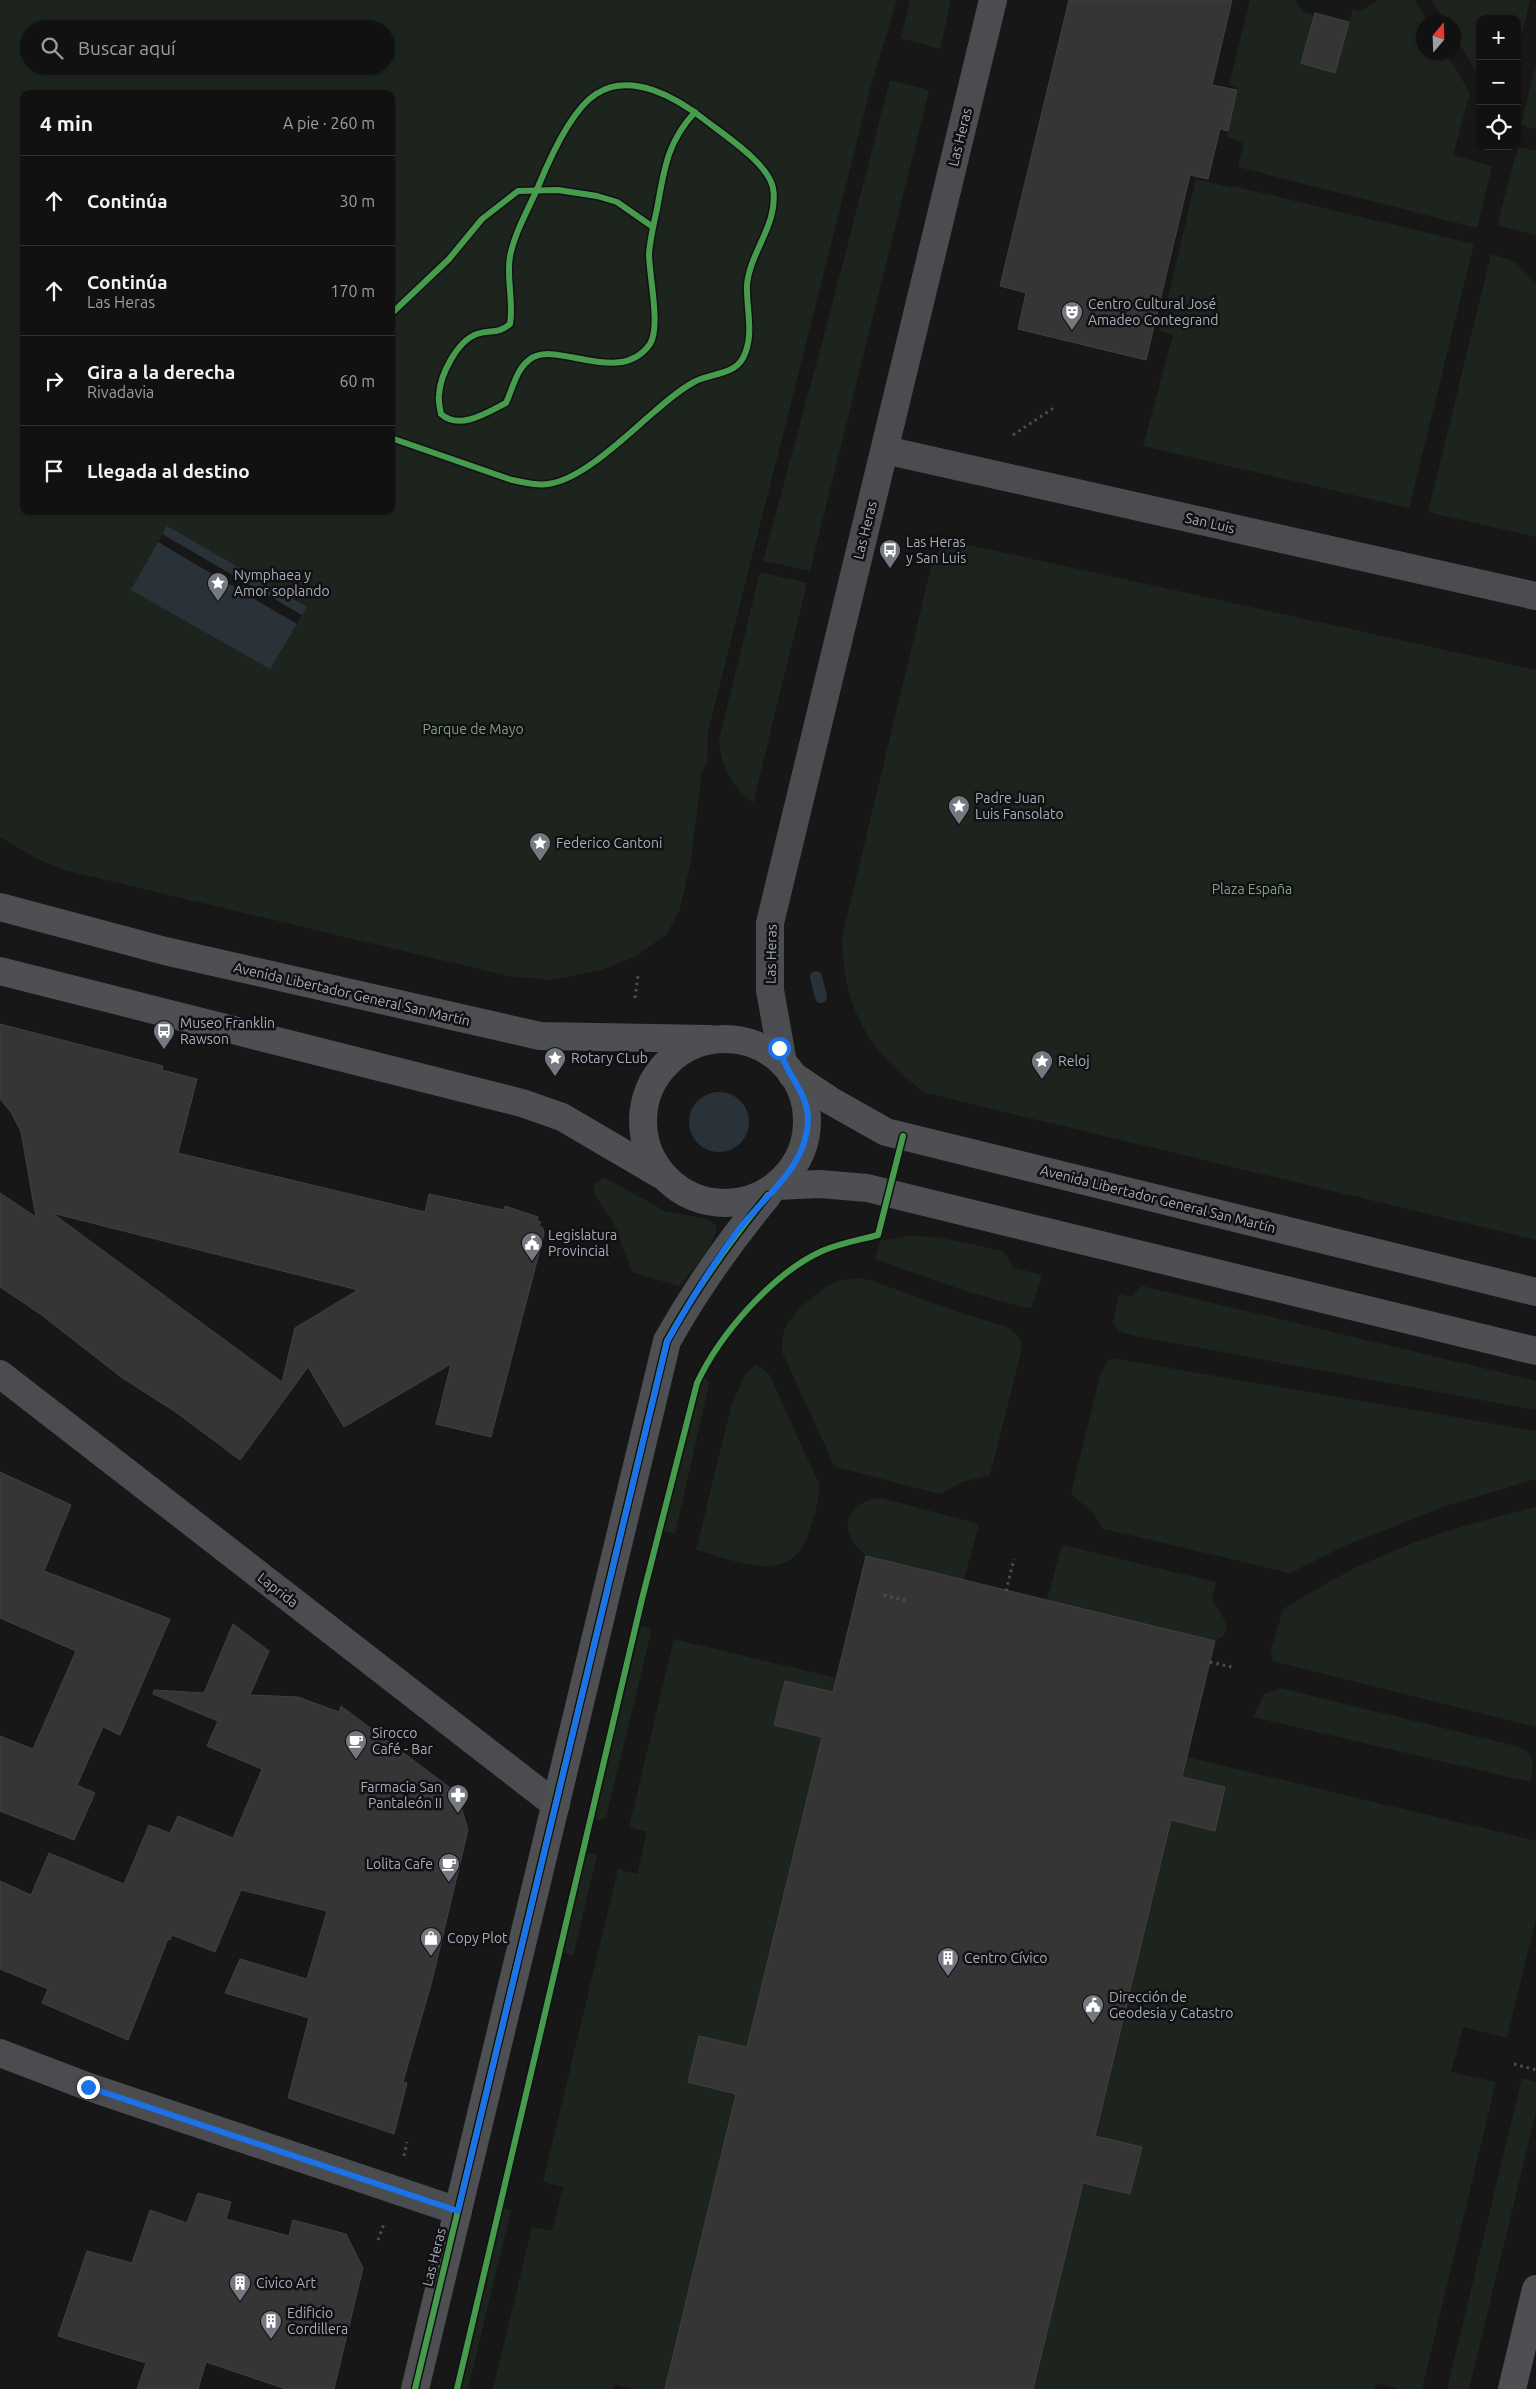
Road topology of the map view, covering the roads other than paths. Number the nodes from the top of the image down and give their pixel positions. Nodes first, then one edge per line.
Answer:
1 (993, 0) edge
2 (885, 450) junction
3 (1536, 596) edge
4 (0, 907) edge
5 (0, 971) edge
6 (709, 1039) junction
7 (787, 1069) junction
8 (661, 1175) junction
9 (772, 1190) junction
10 (1536, 1292) edge
11 (1536, 1351) edge
12 (0, 1374) edge
13 (556, 1806) junction
14 (0, 2053) edge
15 (458, 2211) junction
16 (1536, 2289) edge
17 (415, 2389) edge
18 (1512, 2389) edge

1 - 2 street, Las Heras
2 - 3 street, San Luis
2 - 7 street, Las Heras
4 - 6 main road, Avenida Libertador General San Martín
5 - 8 main road
6 - 7 main road
6 - 8 main road
7 - 9 main road
7 - 10 main road, Avenida Libertador General San Martín
8 - 9 main road
9 - 11 main road
9 - 13 main road, Las Heras
12 - 13 street, Laprida
13 - 15 main road, Las Heras
14 - 15 street
15 - 17 main road, Las Heras
16 - 18 main road

